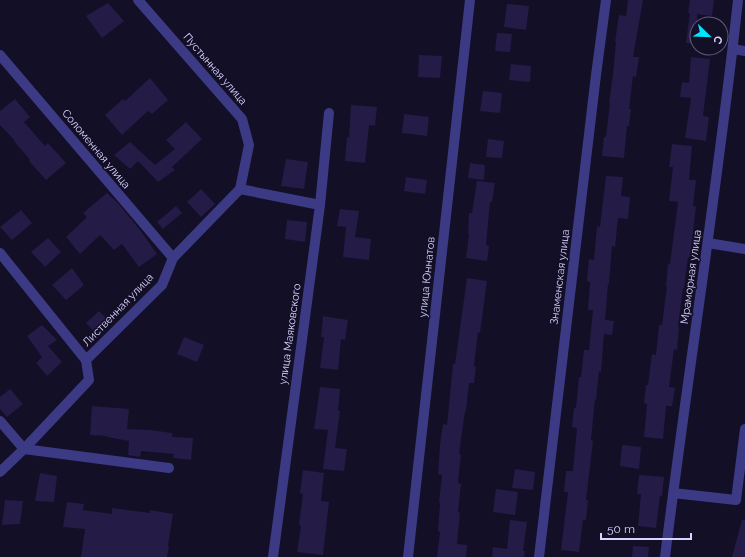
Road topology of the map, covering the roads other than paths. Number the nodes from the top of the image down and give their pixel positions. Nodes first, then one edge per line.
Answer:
1 (138, 0) edge
2 (470, 0) edge
3 (606, 0) edge
4 (738, 0) edge
5 (733, 49) junction
6 (745, 51) edge
7 (0, 56) edge
8 (329, 113) dead end
9 (240, 189) junction
10 (320, 205) junction
11 (708, 243) junction
12 (745, 249) edge
13 (0, 253) edge
14 (173, 258) junction
15 (86, 360) junction
16 (0, 421) edge
17 (745, 429) edge
18 (24, 449) junction
19 (169, 468) dead end
20 (0, 472) edge
21 (673, 493) junction
22 (740, 501) edge
23 (273, 557) edge
24 (408, 557) edge
25 (539, 557) edge
26 (665, 557) edge

1 - 9 street, Пустынная улица
2 - 24 street, улица Юннатов
3 - 25 street, Знаменская улица
4 - 5 street, Мраморная улица
5 - 6 street
5 - 11 street, Мраморная улица
7 - 14 street, Соломенная улица
8 - 10 street, улица Маяковского
9 - 10 street
9 - 14 street, Лиственная улица
10 - 23 street, улица Маяковского
11 - 12 street
11 - 21 street, Мраморная улица
13 - 15 street
14 - 15 street, Лиственная улица
15 - 18 street, Лиственная улица
16 - 18 street
17 - 22 street
18 - 19 street
18 - 20 street, Лиственная улица
21 - 22 street
21 - 26 street, Мраморная улица

